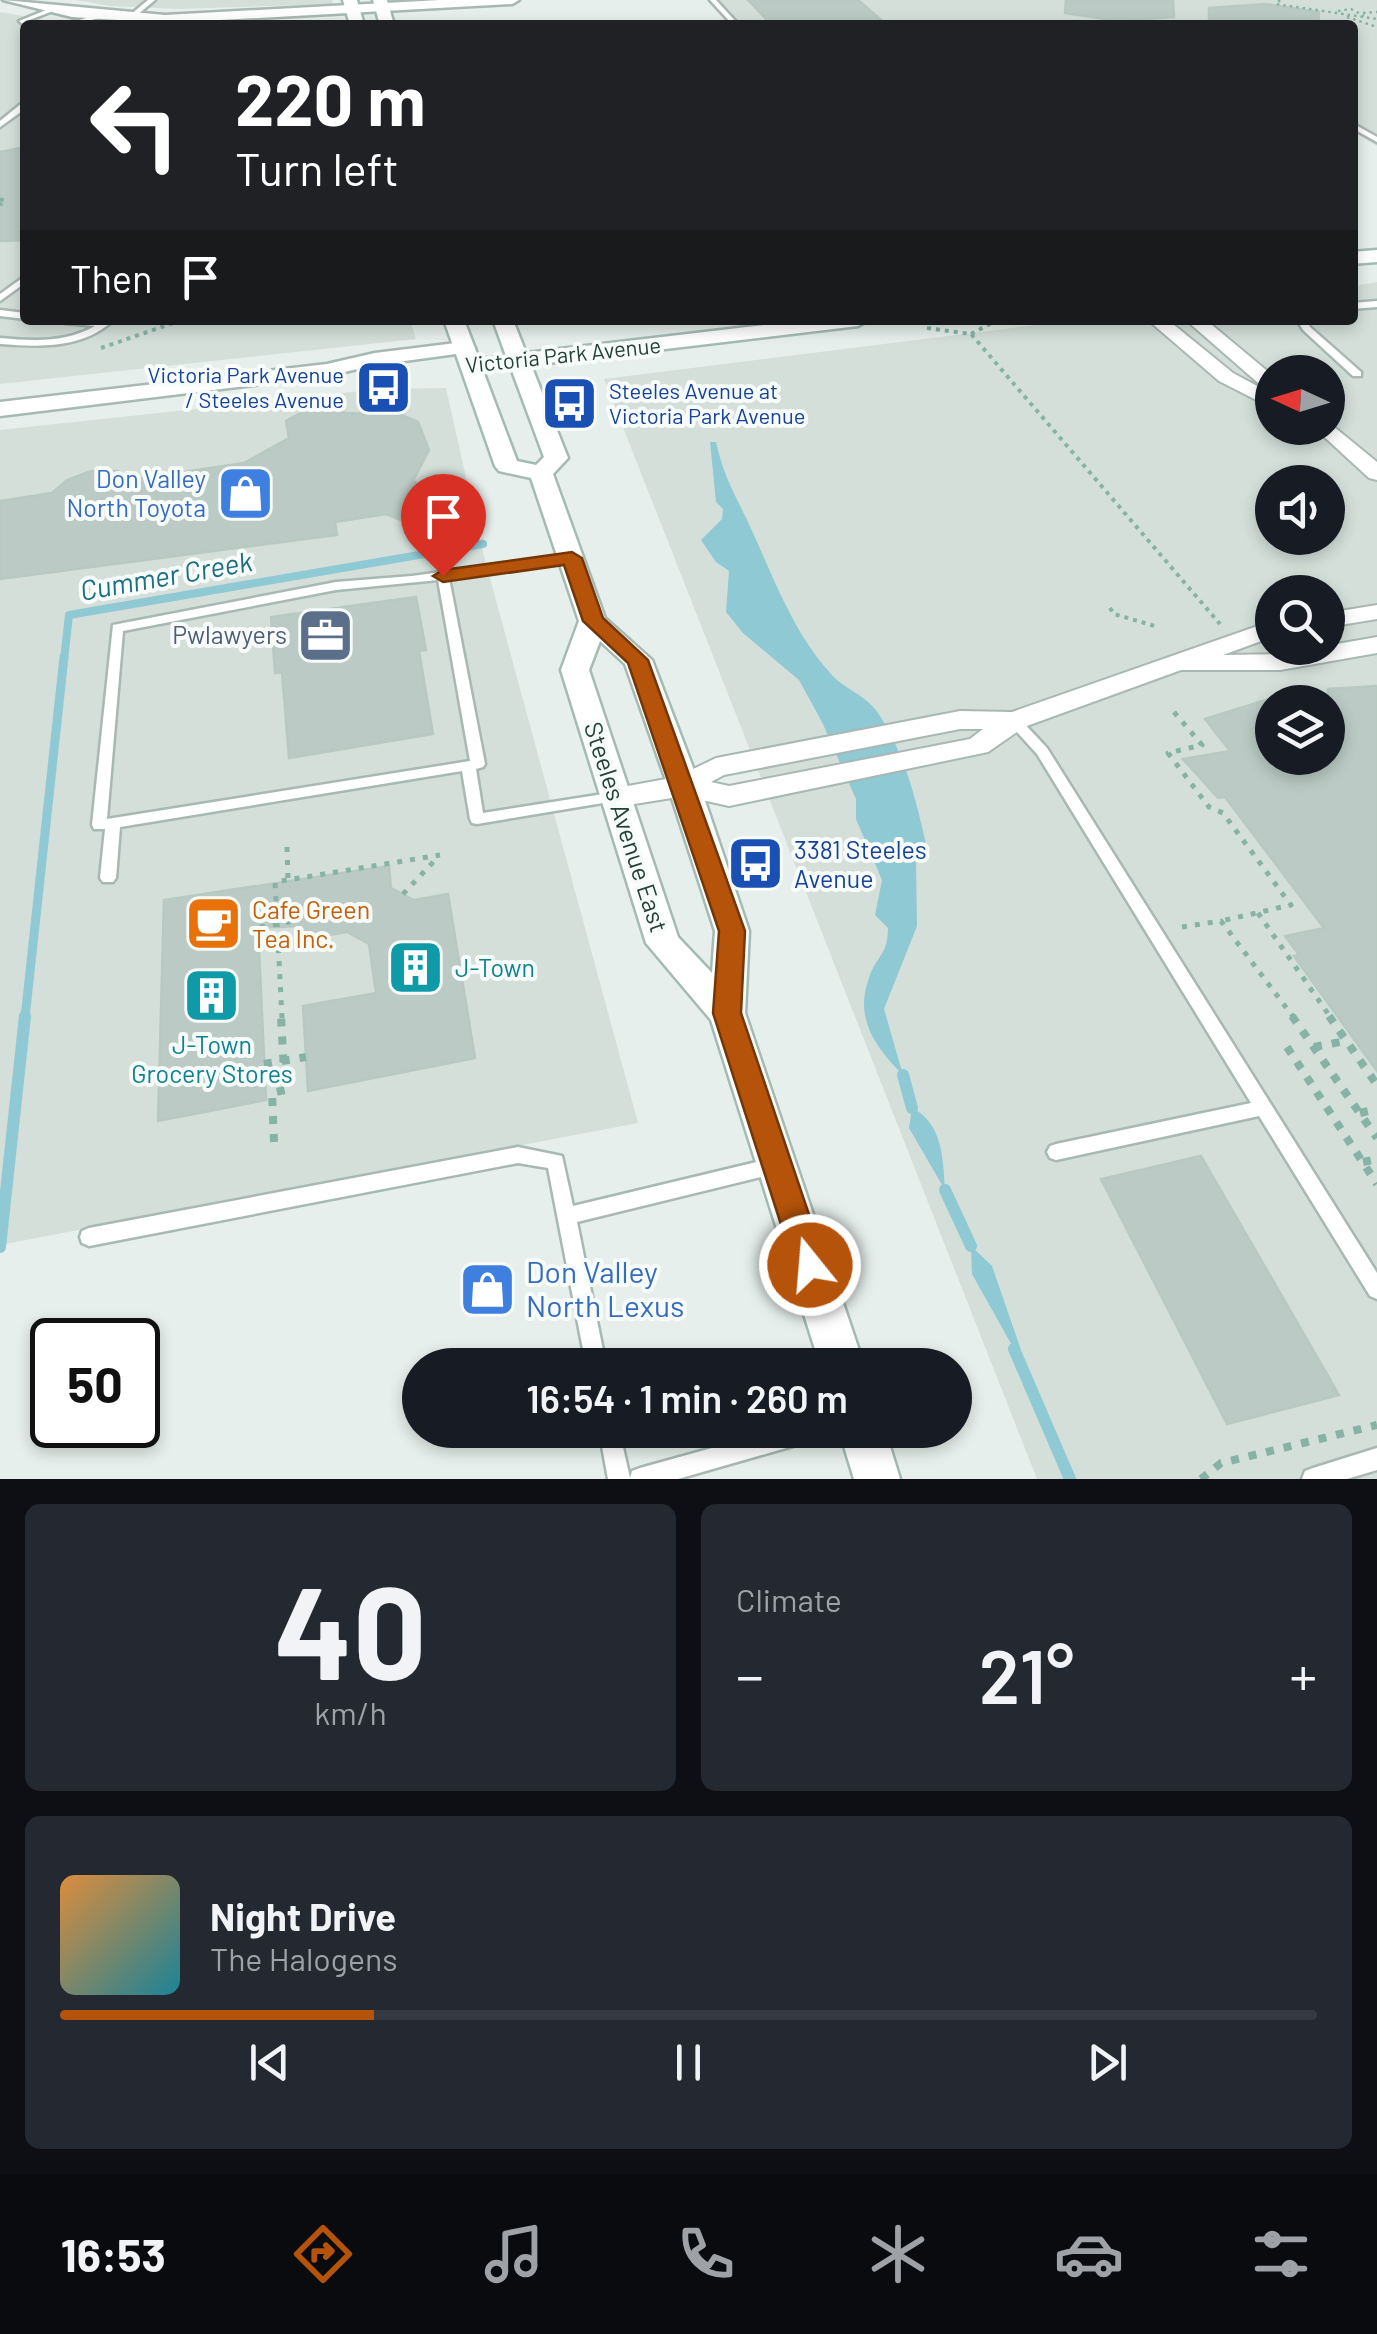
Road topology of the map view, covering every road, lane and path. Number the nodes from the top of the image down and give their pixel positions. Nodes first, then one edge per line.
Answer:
1 (10, 0) edge
2 (152, 0) edge
3 (512, 0) edge
4 (714, 0) edge
5 (1280, 0) edge
6 (51, 10) junction
7 (383, 11) edge
8 (353, 12) edge
9 (1336, 12) junction
10 (1377, 12) edge
11 (1364, 15) junction
12 (101, 16) junction
13 (1349, 18) junction
14 (1377, 19) edge
15 (23, 20) edge
16 (85, 20) edge
17 (118, 20) edge
18 (128, 20) edge
19 (166, 20) edge
20 (732, 20) edge
21 (1355, 20) edge
22 (20, 110) edge
23 (0, 125) edge
24 (103, 325) edge
25 (456, 325) edge
26 (505, 325) edge
27 (677, 325) edge
28 (803, 325) edge
29 (988, 325) edge
30 (1163, 325) edge
31 (1200, 325) edge
32 (1304, 325) edge
33 (927, 328) dead end
34 (971, 334) junction
35 (0, 342) edge
36 (516, 351) junction
37 (468, 357) junction
38 (1255, 371) edge
39 (1357, 374) dead end
40 (1255, 392) edge
41 (0, 409) edge
42 (1344, 445) edge
43 (541, 473) junction
44 (1377, 474) edge
45 (572, 558) junction
46 (443, 576) junction
47 (1110, 608) dead end
48 (1377, 612) edge
49 (1345, 617) edge
50 (593, 621) junction
51 (1222, 626) dead end
52 (1158, 627) dead end
53 (1255, 634) edge
54 (1377, 646) edge
55 (1166, 664) junction
56 (1174, 712) dead end
57 (1014, 721) junction
58 (468, 765) junction
59 (684, 786) junction
60 (616, 797) junction
61 (113, 823) junction
62 (287, 848) dead end
63 (108, 878) dead end
64 (288, 880) junction
65 (403, 894) dead end
66 (1258, 912) junction
67 (295, 921) dead end
68 (1222, 921) junction
69 (277, 924) junction
70 (260, 927) dead end
71 (1182, 927) dead end
72 (727, 1013) junction
73 (1346, 1040) dead end
74 (1314, 1046) junction
75 (1287, 1047) dead end
76 (306, 1057) dead end
77 (284, 1061) junction
78 (264, 1064) dead end
79 (1377, 1085) edge
80 (1265, 1107) junction
81 (1377, 1110) edge
82 (1360, 1113) junction
83 (1377, 1138) edge
84 (274, 1142) dead end
85 (1056, 1152) dead end
86 (1377, 1159) edge
87 (1363, 1162) junction
88 (779, 1165) junction
89 (1377, 1184) edge
90 (566, 1216) junction
91 (89, 1237) dead end
92 (1377, 1290) edge
93 (593, 1348) edge
94 (837, 1348) edge
95 (1377, 1425) edge
96 (613, 1448) edge
97 (750, 1448) edge
98 (868, 1448) edge
99 (1377, 1459) edge
100 (619, 1479) edge
101 (640, 1479) edge
102 (877, 1479) edge
103 (1201, 1479) edge
104 (1313, 1479) edge

1 - 6 main road
2 - 18 lane
3 - 7 main road
4 - 20 lane
5 - 9 path
6 - 12 main road
6 - 15 lane
7 - 8 main road
8 - 19 main road
9 - 11 path
9 - 13 path
10 - 11 path
11 - 13 path
11 - 14 path
12 - 16 lane
12 - 17 main road
13 - 21 path
22 - 23 lane
24 - 35 lane
25 - 37 main road
26 - 36 main road
27 - 36 main road, Victoria Park Avenue
28 - 36 main road, Victoria Park Avenue
29 - 34 path
30 - 40 street
31 - 38 street
32 - 39 lane
33 - 34 path
34 - 51 path
36 - 37 main road, Victoria Park Avenue
36 - 43 main road
37 - 41 main road, Victoria Park Avenue
37 - 43 main road
42 - 44 street
43 - 45 main road
45 - 46 lane
45 - 50 main road
46 - 58 lane
46 - 61 lane
47 - 52 path
48 - 49 street
50 - 59 main road, Steeles Avenue East
50 - 60 main road, Steeles Avenue East
53 - 55 street
54 - 55 street
55 - 57 street
56 - 66 path
57 - 59 street
57 - 59 street
57 - 80 lane
58 - 60 lane
58 - 61 lane
59 - 60 street
59 - 72 main road, Steeles Avenue East
60 - 72 main road, Steeles Avenue East
61 - 63 lane
62 - 64 path
64 - 65 path
64 - 69 path
66 - 68 path
66 - 79 path
67 - 69 path
68 - 71 path
68 - 74 path
69 - 70 path
69 - 77 path
72 - 88 main road, Steeles Avenue East
73 - 74 path
74 - 82 path
75 - 87 path
76 - 77 path
77 - 78 path
77 - 84 path
80 - 85 lane
80 - 92 lane
81 - 82 path
82 - 83 path
86 - 87 path
87 - 89 path
88 - 90 lane
88 - 94 main road, Steeles Avenue East
90 - 91 lane
90 - 93 lane
95 - 103 path
96 - 100 lane
97 - 101 lane
98 - 102 main road
99 - 104 lane

